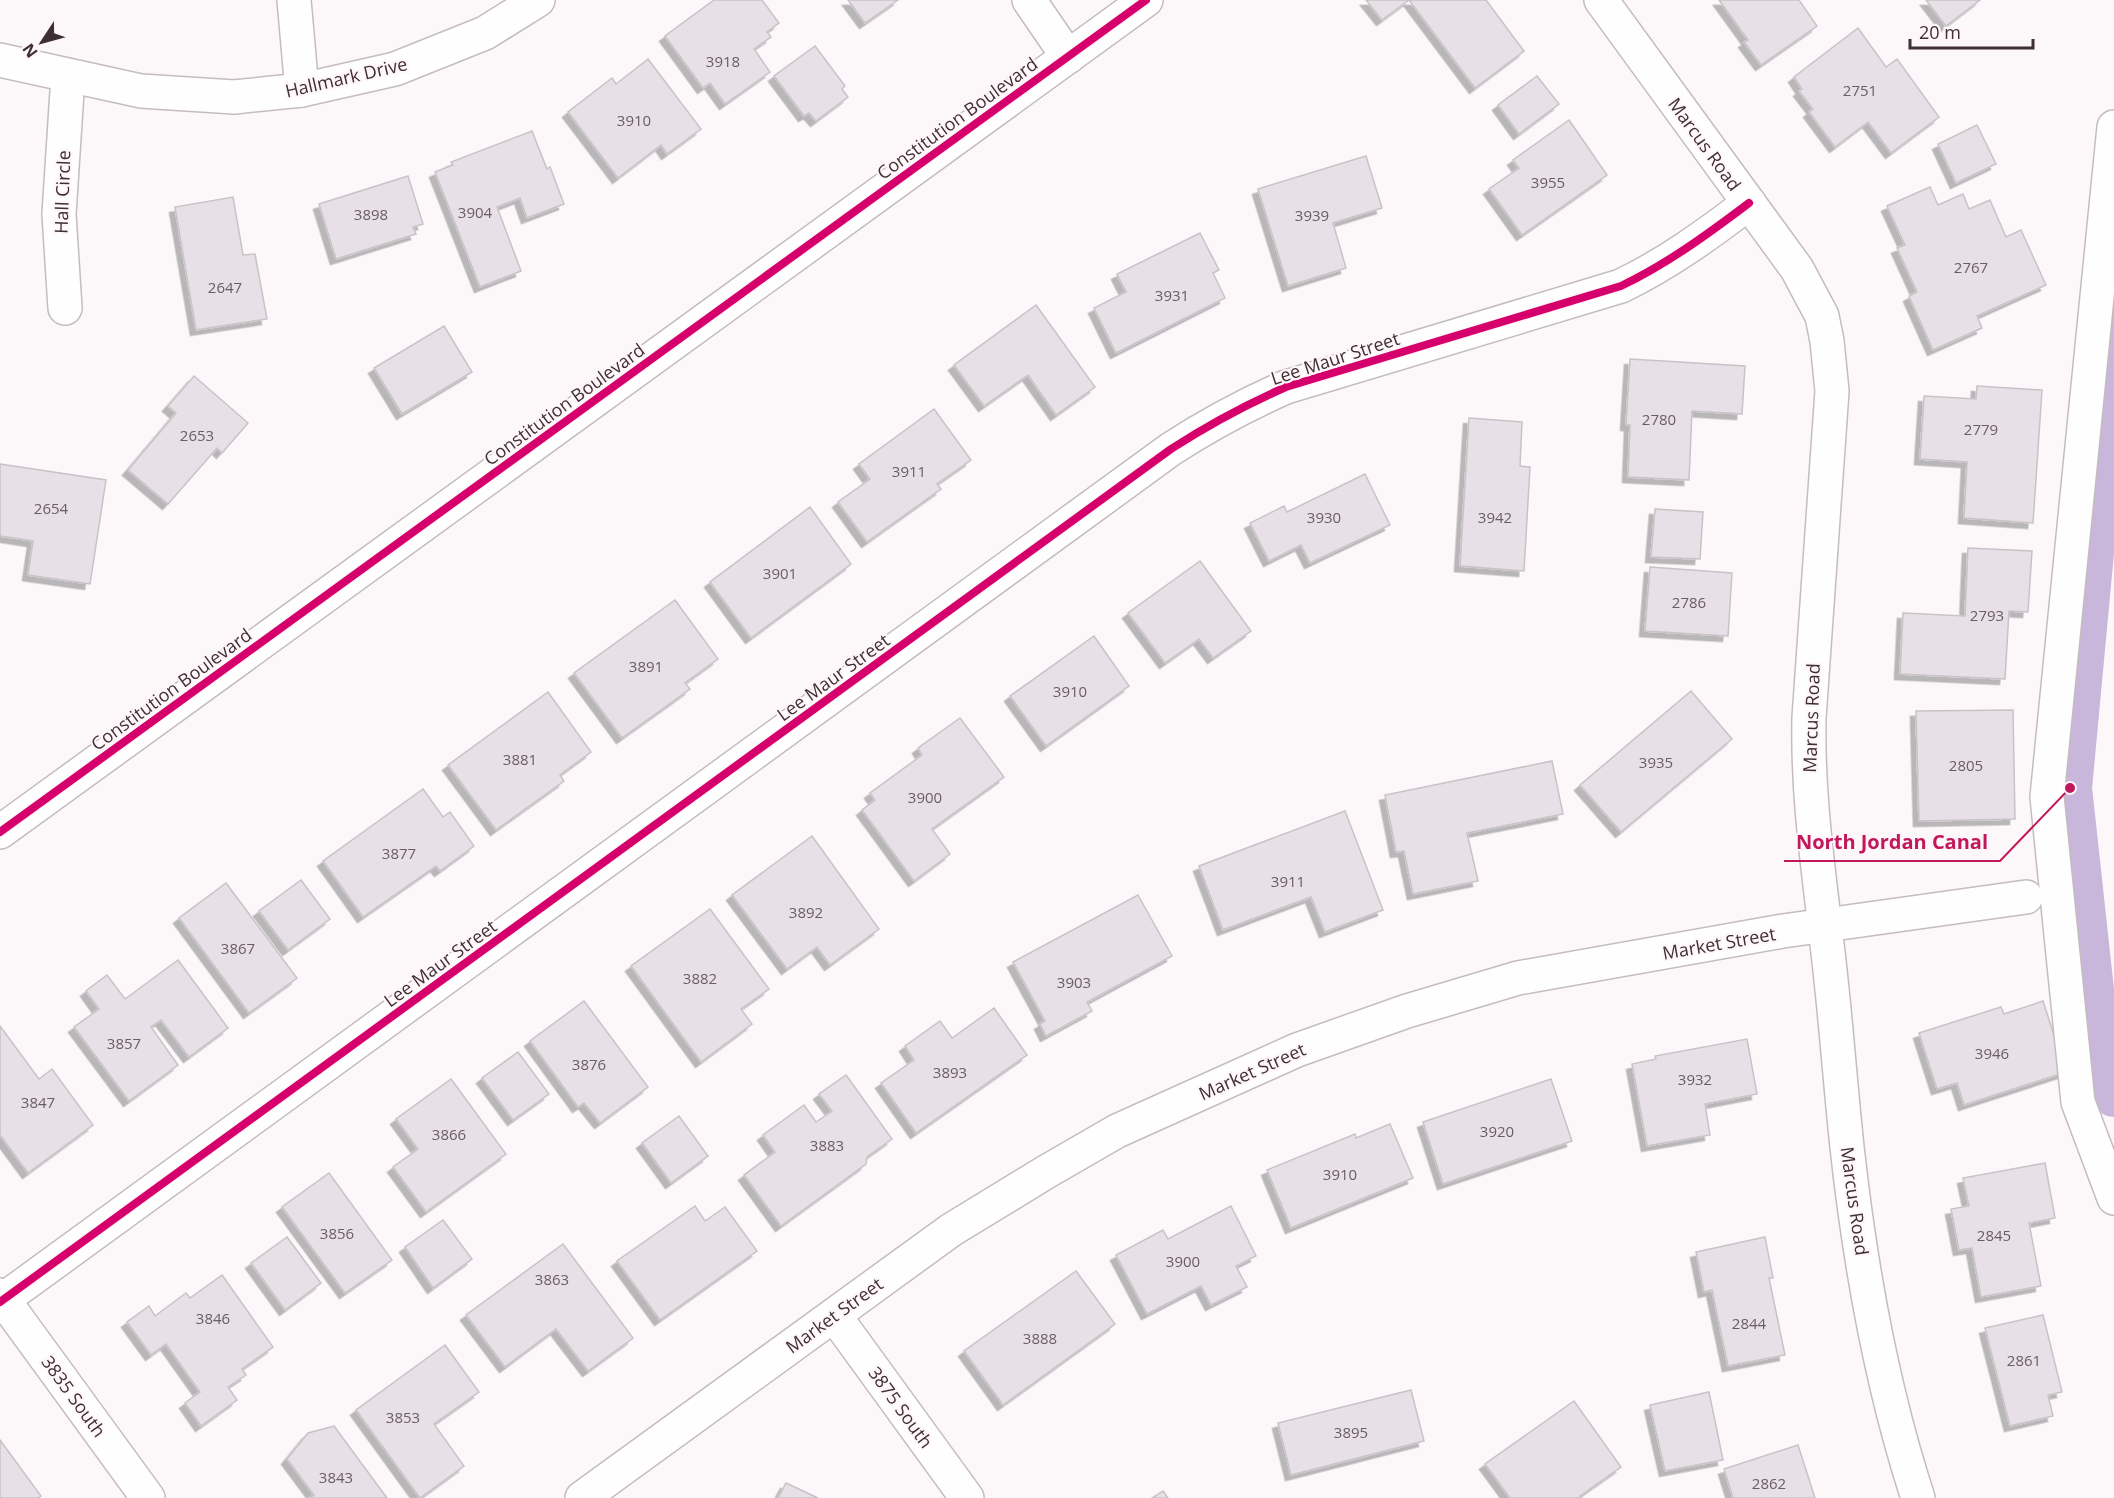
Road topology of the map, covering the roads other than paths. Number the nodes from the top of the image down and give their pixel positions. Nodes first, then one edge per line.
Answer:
1 (294, 0) edge
2 (538, 0) edge
3 (1029, 0) edge
4 (1146, 0) edge
5 (1601, 0) edge
6 (1068, 57) junction
7 (0, 60) edge
8 (69, 76) junction
9 (302, 90) junction
10 (2114, 127) edge
11 (1749, 203) junction
12 (65, 308) dead end
13 (0, 832) edge
14 (2026, 897) dead end
15 (1825, 925) junction
16 (2114, 1198) edge
17 (1, 1299) edge
18 (834, 1315) junction
19 (148, 1498) edge
20 (582, 1498) edge
21 (967, 1498) edge
22 (1918, 1498) edge

1 - 9 street
2 - 9 street, Hallmark Drive
3 - 6 street
4 - 6 street, Constitution Boulevard
5 - 11 street, Marcus Road
6 - 13 street, Constitution Boulevard
7 - 8 street, Hallmark Drive
8 - 9 street, Hallmark Drive
8 - 12 street, Hall Circle
10 - 16 street
11 - 15 street, Marcus Road
11 - 17 street, Lee Maur Street
14 - 15 street, Market Street
15 - 18 street, Market Street
15 - 22 street, Marcus Road
17 - 19 street, 3835 South
18 - 20 street, Market Street
18 - 21 street, 3875 South

